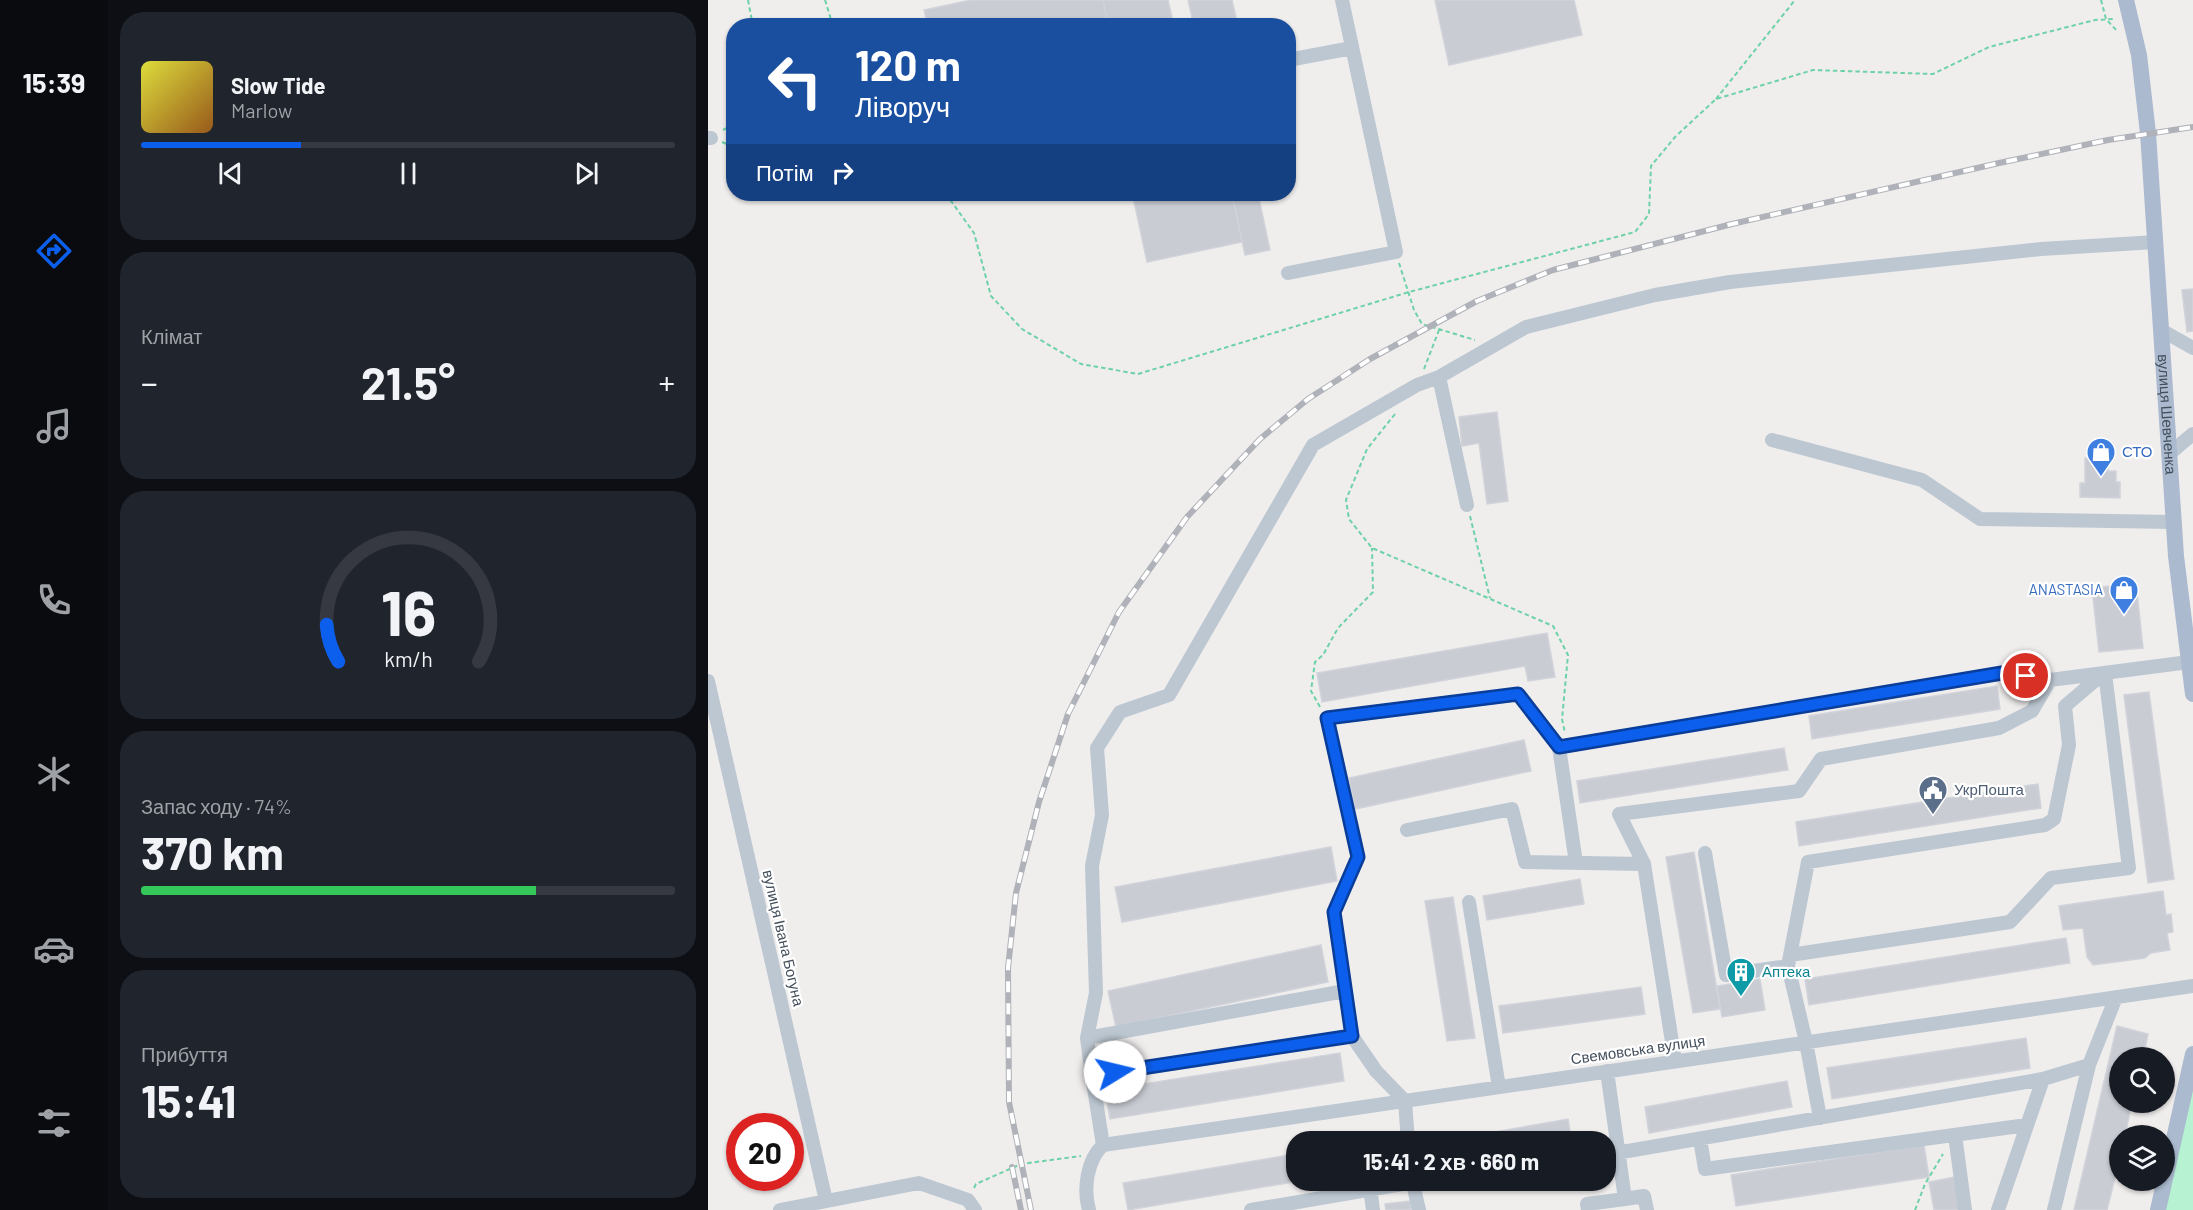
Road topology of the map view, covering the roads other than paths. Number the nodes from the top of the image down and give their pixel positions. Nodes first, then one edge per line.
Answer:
1 (1342, 0) edge
2 (2126, 0) edge
3 (1352, 48) junction
4 (1296, 58) edge
5 (2156, 242) junction
6 (1288, 273) dead end
7 (2161, 330) junction
8 (2193, 348) edge
9 (1438, 377) junction
10 (2193, 434) edge
11 (1772, 440) dead end
12 (2169, 454) junction
13 (1467, 505) road end
14 (2174, 522) junction
15 (2189, 638) edge
16 (2189, 662) junction
17 (2105, 673) junction
18 (2049, 680) junction
19 (708, 681) edge
20 (2193, 693) edge
21 (1564, 746) junction
22 (1407, 830) dead end
23 (1706, 853) dead end
24 (1576, 863) junction
25 (1644, 864) junction
26 (1469, 902) dead end
27 (1789, 961) junction
28 (2193, 986) edge
29 (1345, 991) junction
30 (2116, 997) junction
31 (1352, 1036) junction
32 (1087, 1038) junction
33 (1806, 1042) junction
34 (2193, 1054) edge
35 (1675, 1061) junction
36 (2089, 1065) junction
37 (1607, 1071) junction
38 (1092, 1076) junction
39 (2043, 1079) junction
40 (1500, 1087) junction
41 (1405, 1101) junction
42 (1820, 1118) junction
43 (2027, 1125) junction
44 (1407, 1131) edge
45 (1611, 1131) edge
46 (1955, 1135) junction
47 (1700, 1139) junction
48 (1103, 1145) junction
49 (1616, 1153) edge
50 (1616, 1168) edge
51 (1354, 1191) edge
52 (1370, 1191) edge
53 (1418, 1191) edge
54 (1625, 1199) junction
55 (826, 1201) junction
56 (971, 1205) edge
57 (780, 1210) edge
58 (1089, 1210) edge
59 (1251, 1210) edge
60 (1373, 1210) edge
61 (1419, 1210) edge
62 (1588, 1210) edge
63 (1647, 1210) edge
64 (1965, 1210) edge
65 (1998, 1210) edge
66 (2054, 1210) edge
67 (2158, 1210) edge

1 - 3 street
2 - 5 main road, вулиця Шевченка
3 - 4 street
3 - 6 street
5 - 7 main road, вулиця Шевченка
5 - 9 street
7 - 8 street
7 - 12 main road, вулиця Шевченка
9 - 13 street
9 - 32 street
10 - 12 street
11 - 14 street
12 - 14 main road, вулиця Шевченка
14 - 15 main road, вулиця Шевченка
15 - 16 main road, вулиця Шевченка
16 - 17 street
16 - 20 main road, вулиця Шевченка
17 - 18 street
17 - 27 street
17 - 27 street
18 - 21 street
18 - 25 street
19 - 55 street, вулиця Івана Богуна
21 - 24 street
21 - 29 street
22 - 24 street
23 - 27 street
24 - 25 street
25 - 35 street
26 - 40 street
27 - 33 street
28 - 30 street, Свемовська вулиця
29 - 31 street
29 - 32 street
30 - 33 street, Свемовська вулиця
30 - 36 street
31 - 38 street
31 - 41 street
32 - 38 street
33 - 35 street, Свемовська вулиця
33 - 42 street
34 - 67 main road
35 - 37 street, Свемовська вулиця
36 - 39 street
36 - 66 street
37 - 40 street, Свемовська вулиця
37 - 45 street
38 - 48 street
39 - 42 street
39 - 43 street
40 - 41 street, Свемовська вулиця
41 - 44 street
41 - 48 street, Свемовська вулиця
42 - 47 street
43 - 46 street
43 - 65 street
46 - 47 street
46 - 64 street
47 - 49 street
48 - 58 street
50 - 54 street
51 - 59 street
52 - 60 street
53 - 61 street
54 - 62 street
54 - 63 street
55 - 56 street
55 - 57 street

